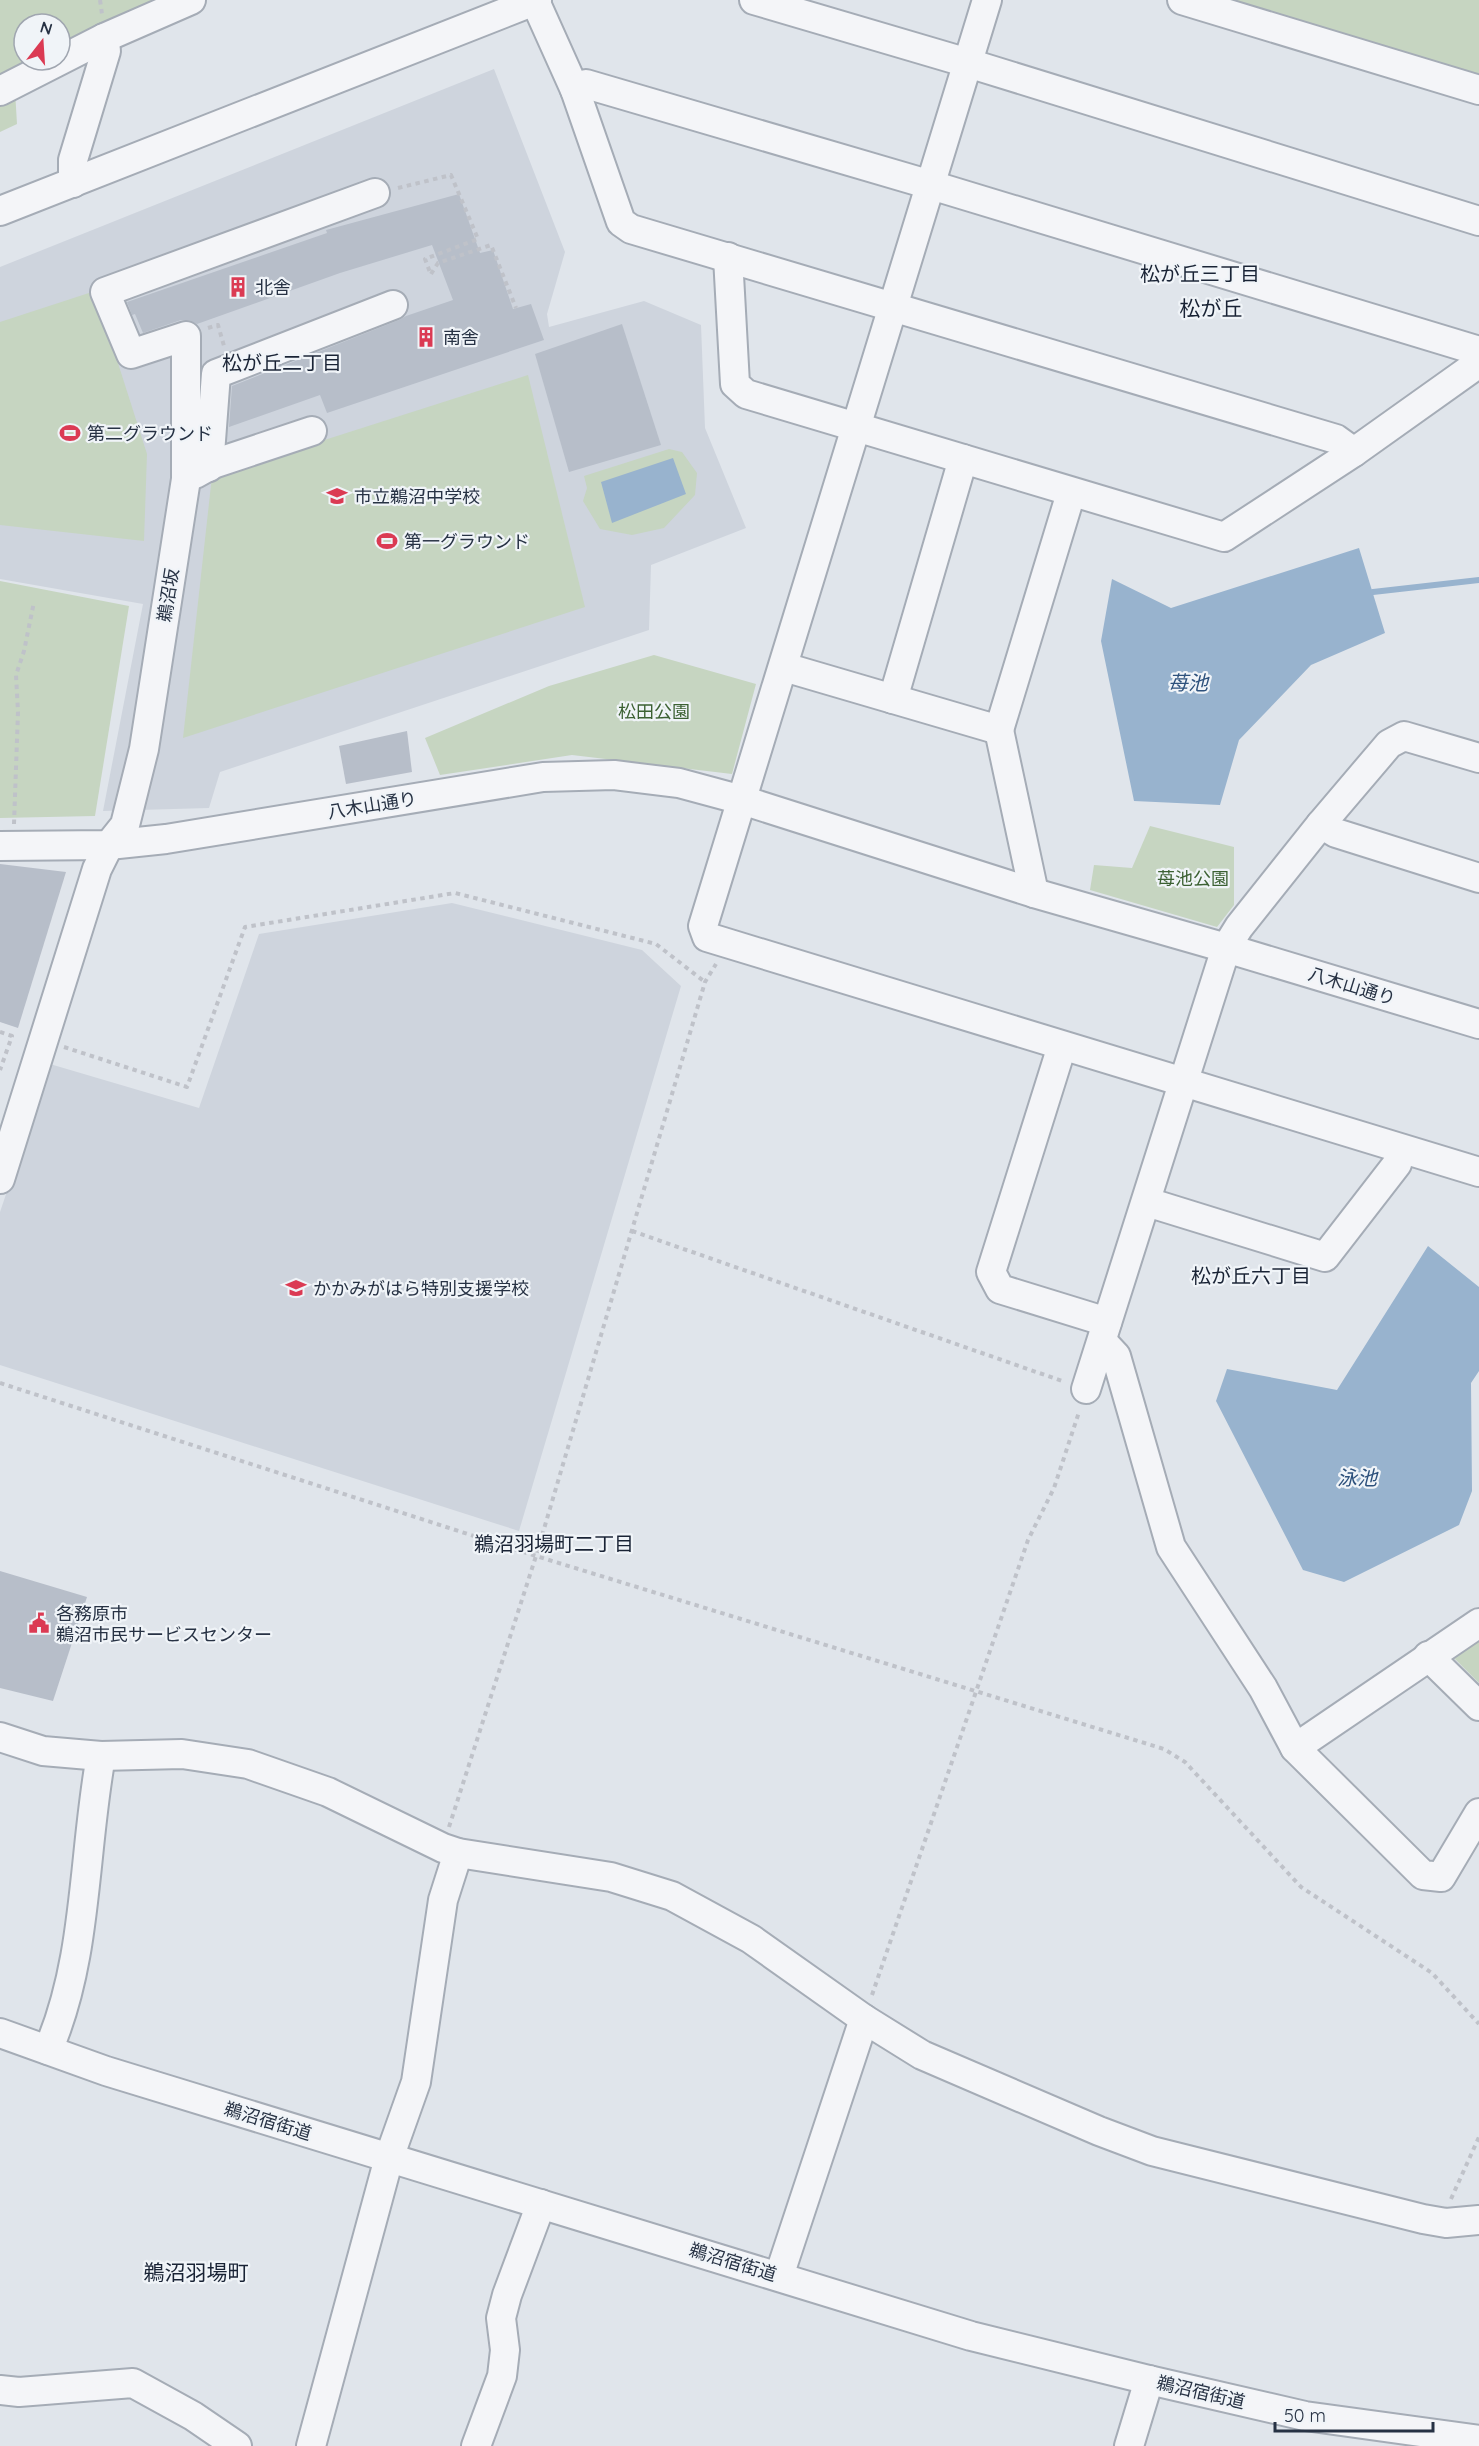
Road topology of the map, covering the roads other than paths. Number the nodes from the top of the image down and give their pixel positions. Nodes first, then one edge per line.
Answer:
1 (191, 0) edge
2 (536, 0) edge
3 (754, 0) edge
4 (987, 0) edge
5 (1182, 0) edge
6 (104, 38) junction
7 (968, 63) junction
8 (575, 90) junction
9 (1479, 90) edge
10 (0, 91) edge
11 (73, 183) junction
12 (931, 185) junction
13 (375, 193) road end
14 (0, 211) edge
15 (1479, 221) edge
16 (728, 257) junction
17 (393, 305) dead end
18 (894, 307) junction
19 (1479, 351) edge
20 (1479, 363) edge
21 (856, 427) junction
22 (312, 431) dead end
23 (1354, 452) junction
24 (963, 459) junction
25 (197, 473) junction
26 (1071, 493) junction
27 (784, 667) junction
28 (893, 699) junction
29 (999, 730) junction
30 (1479, 758) edge
31 (742, 800) junction
32 (1321, 824) junction
33 (110, 845) junction
34 (7, 846) edge
35 (1479, 878) edge
36 (1034, 893) junction
37 (1226, 948) junction
38 (1479, 1024) edge
39 (1062, 1046) junction
40 (1183, 1083) junction
41 (1401, 1149) junction
42 (1479, 1172) edge
43 (0, 1179) edge
44 (1147, 1202) junction
45 (1104, 1332) junction
46 (1086, 1389) road end
47 (1479, 1623) edge
48 (1428, 1656) junction
49 (1479, 1706) edge
50 (0, 1737) edge
51 (1295, 1748) junction
52 (101, 1756) junction
53 (1479, 1813) edge
54 (451, 1850) junction
55 (864, 2019) junction
56 (0, 2033) edge
57 (48, 2050) junction
58 (389, 2158) junction
59 (541, 2204) junction
60 (1479, 2220) edge
61 (779, 2276) junction
62 (1149, 2380) junction
63 (0, 2390) edge
64 (1479, 2440) edge
65 (237, 2446) edge
66 (311, 2446) edge
67 (476, 2446) edge
68 (1129, 2446) edge

1 - 6 street
2 - 8 street
2 - 11 street
3 - 7 street
4 - 7 street
5 - 9 street
6 - 10 street
6 - 11 street
7 - 12 street
7 - 15 street
8 - 12 street
8 - 16 street
11 - 14 street
12 - 18 street
12 - 19 street
13 - 25 street, 鵜沼坂
16 - 18 street
16 - 21 street
17 - 25 street
18 - 21 street
18 - 23 street
20 - 23 street
21 - 24 street
21 - 27 street
22 - 25 street
23 - 26 street
24 - 26 street
24 - 28 street
25 - 33 street, 鵜沼坂
26 - 29 street
27 - 28 street
27 - 31 street
28 - 29 street
29 - 36 street
30 - 32 street
31 - 33 street, 八木山通り
31 - 36 street, 八木山通り
31 - 39 street
32 - 35 street
32 - 37 street
33 - 34 street, 八木山通り
33 - 43 street, 鵜沼坂
36 - 37 street, 八木山通り
37 - 38 street, 八木山通り
37 - 40 street
39 - 40 street
39 - 45 street
40 - 41 street
40 - 44 street
41 - 42 street
41 - 44 street
44 - 45 street
45 - 46 street
45 - 51 street
47 - 48 street
48 - 49 street
48 - 51 street
50 - 52 street
51 - 53 street
52 - 54 street
52 - 57 street
54 - 55 street
54 - 58 street
55 - 60 street
55 - 61 street
56 - 57 street, 鵜沼宿街道
57 - 58 street, 鵜沼宿街道
58 - 59 street, 鵜沼宿街道
58 - 66 street
59 - 61 street, 鵜沼宿街道
59 - 67 street
61 - 62 street, 鵜沼宿街道
62 - 64 street, 鵜沼宿街道
62 - 68 street
63 - 65 street

